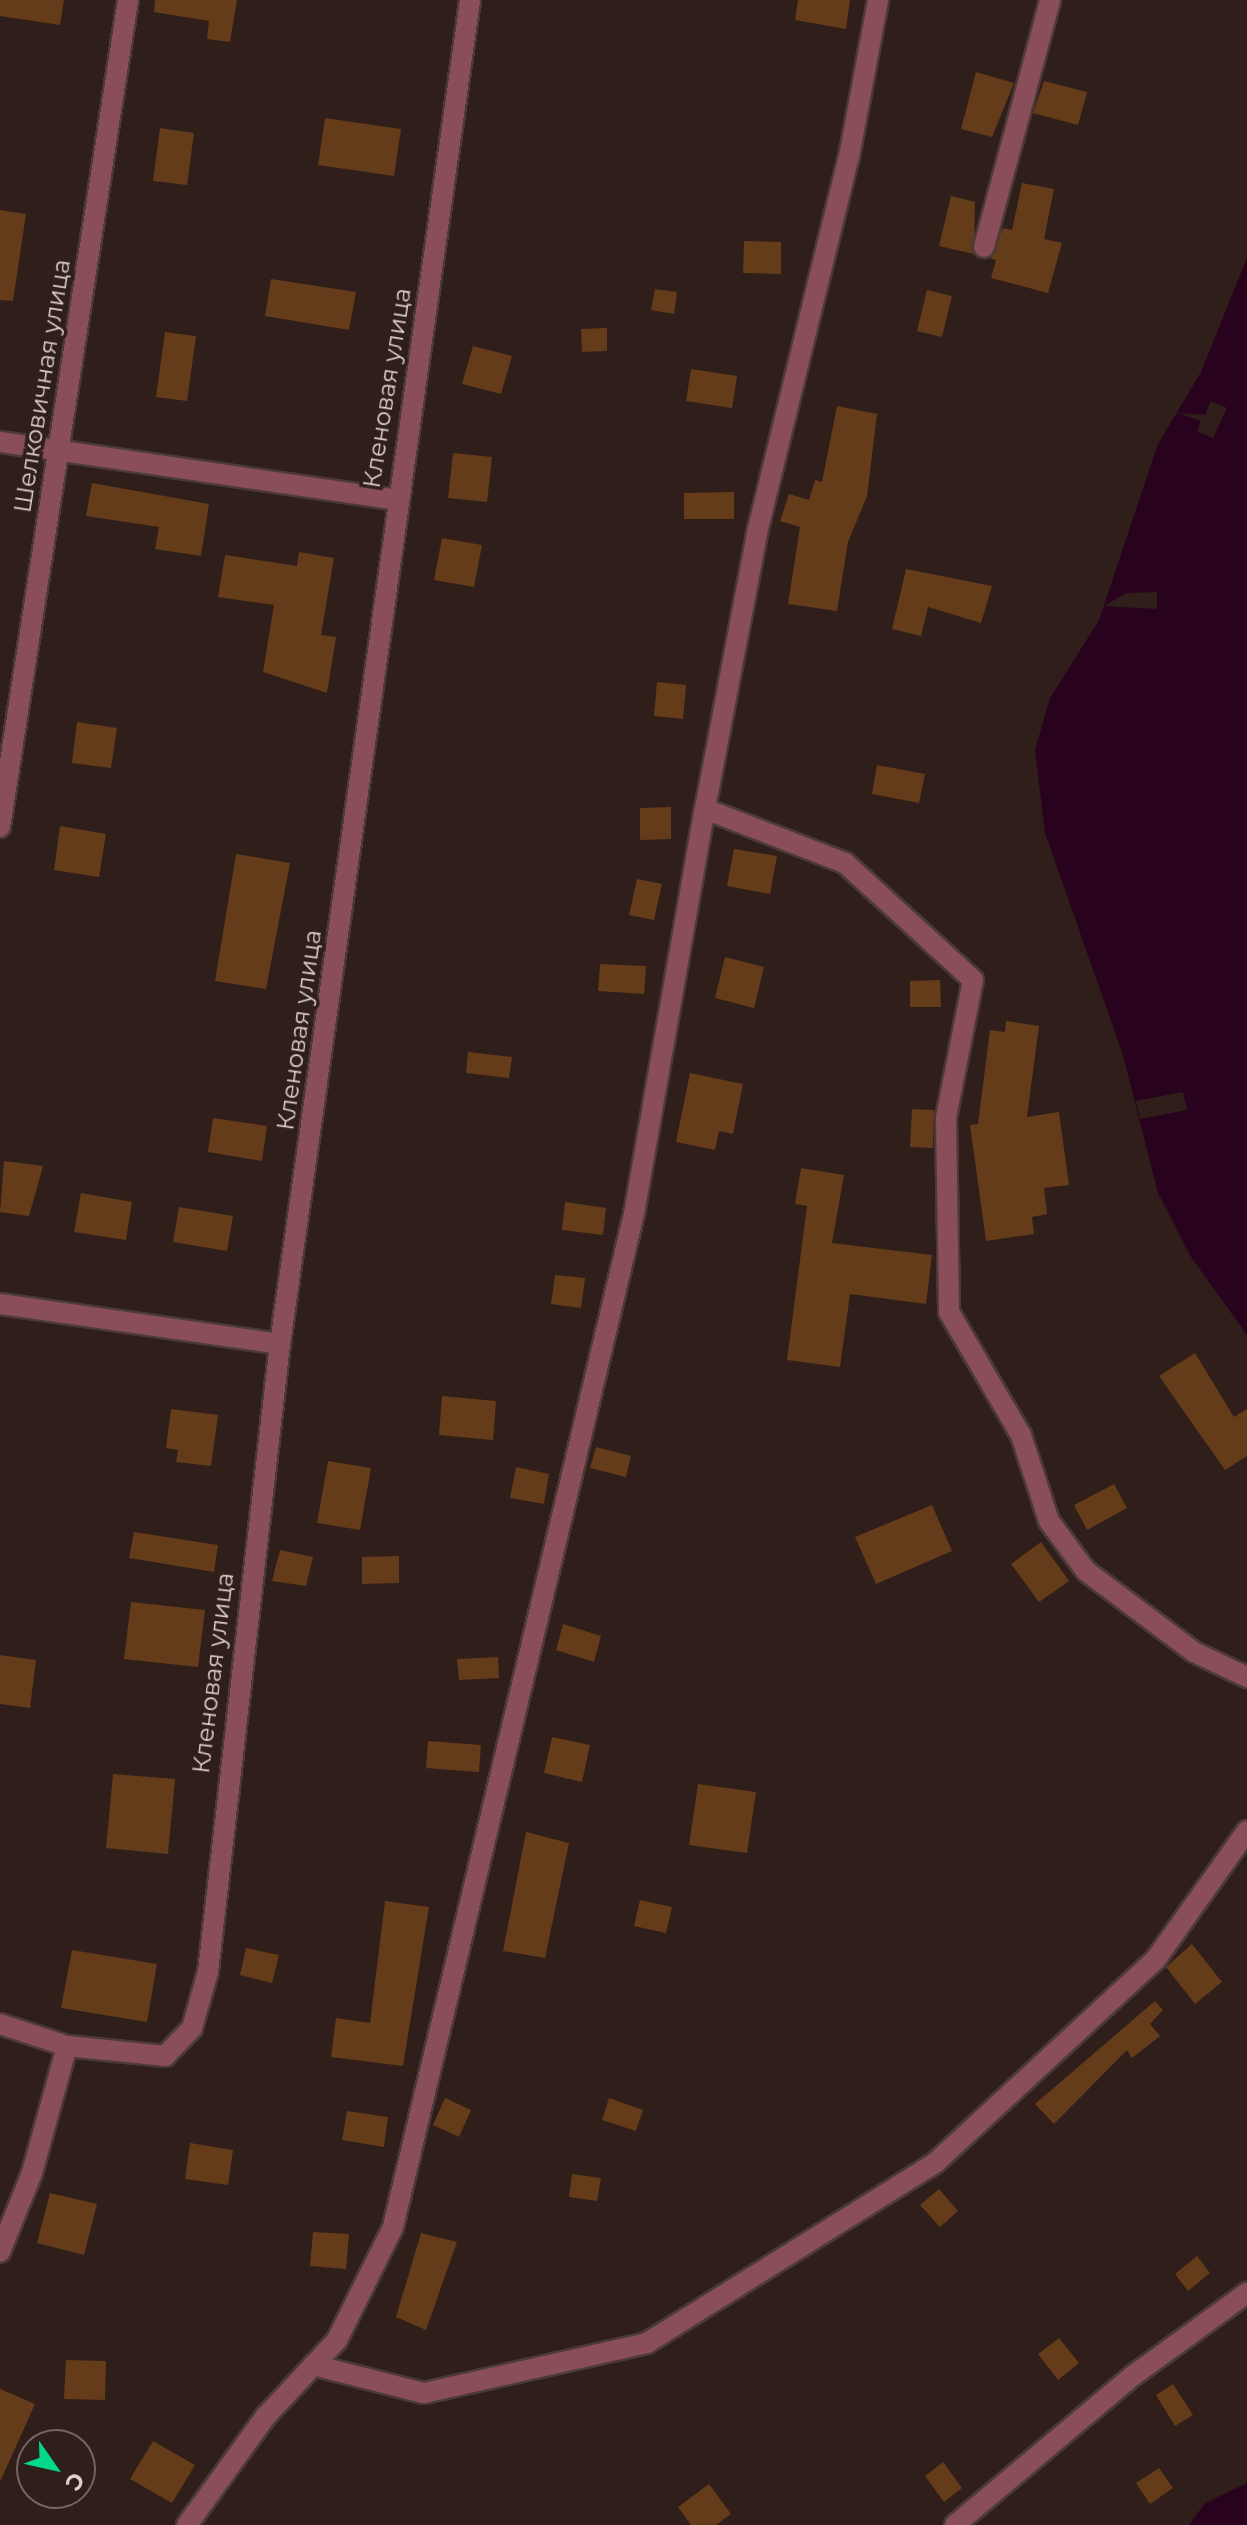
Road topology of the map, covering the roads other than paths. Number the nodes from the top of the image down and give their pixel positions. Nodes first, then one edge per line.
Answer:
1 (128, 0) edge
2 (470, 0) edge
3 (878, 0) edge
4 (1050, 0) edge
5 (984, 247) dead end
6 (0, 442) edge
7 (59, 451) junction
8 (396, 500) junction
9 (705, 809) junction
10 (0, 827) edge
11 (0, 1304) edge
12 (280, 1344) junction
13 (1247, 1677) edge
14 (1247, 1831) edge
15 (0, 2024) edge
16 (67, 2046) junction
17 (0, 2252) edge
18 (1247, 2293) edge
19 (313, 2365) junction
20 (187, 2525) edge
21 (955, 2525) edge

1 - 7 street, Шелковичная улица
2 - 8 street, Кленовая улица
3 - 9 street
4 - 5 street
6 - 7 street
7 - 8 street
7 - 10 street, Шелковичная улица
8 - 12 street, Кленовая улица
9 - 13 street
9 - 19 street
11 - 12 street
12 - 16 street, Кленовая улица
14 - 19 street
15 - 16 street
16 - 17 street
18 - 21 street
19 - 20 street

